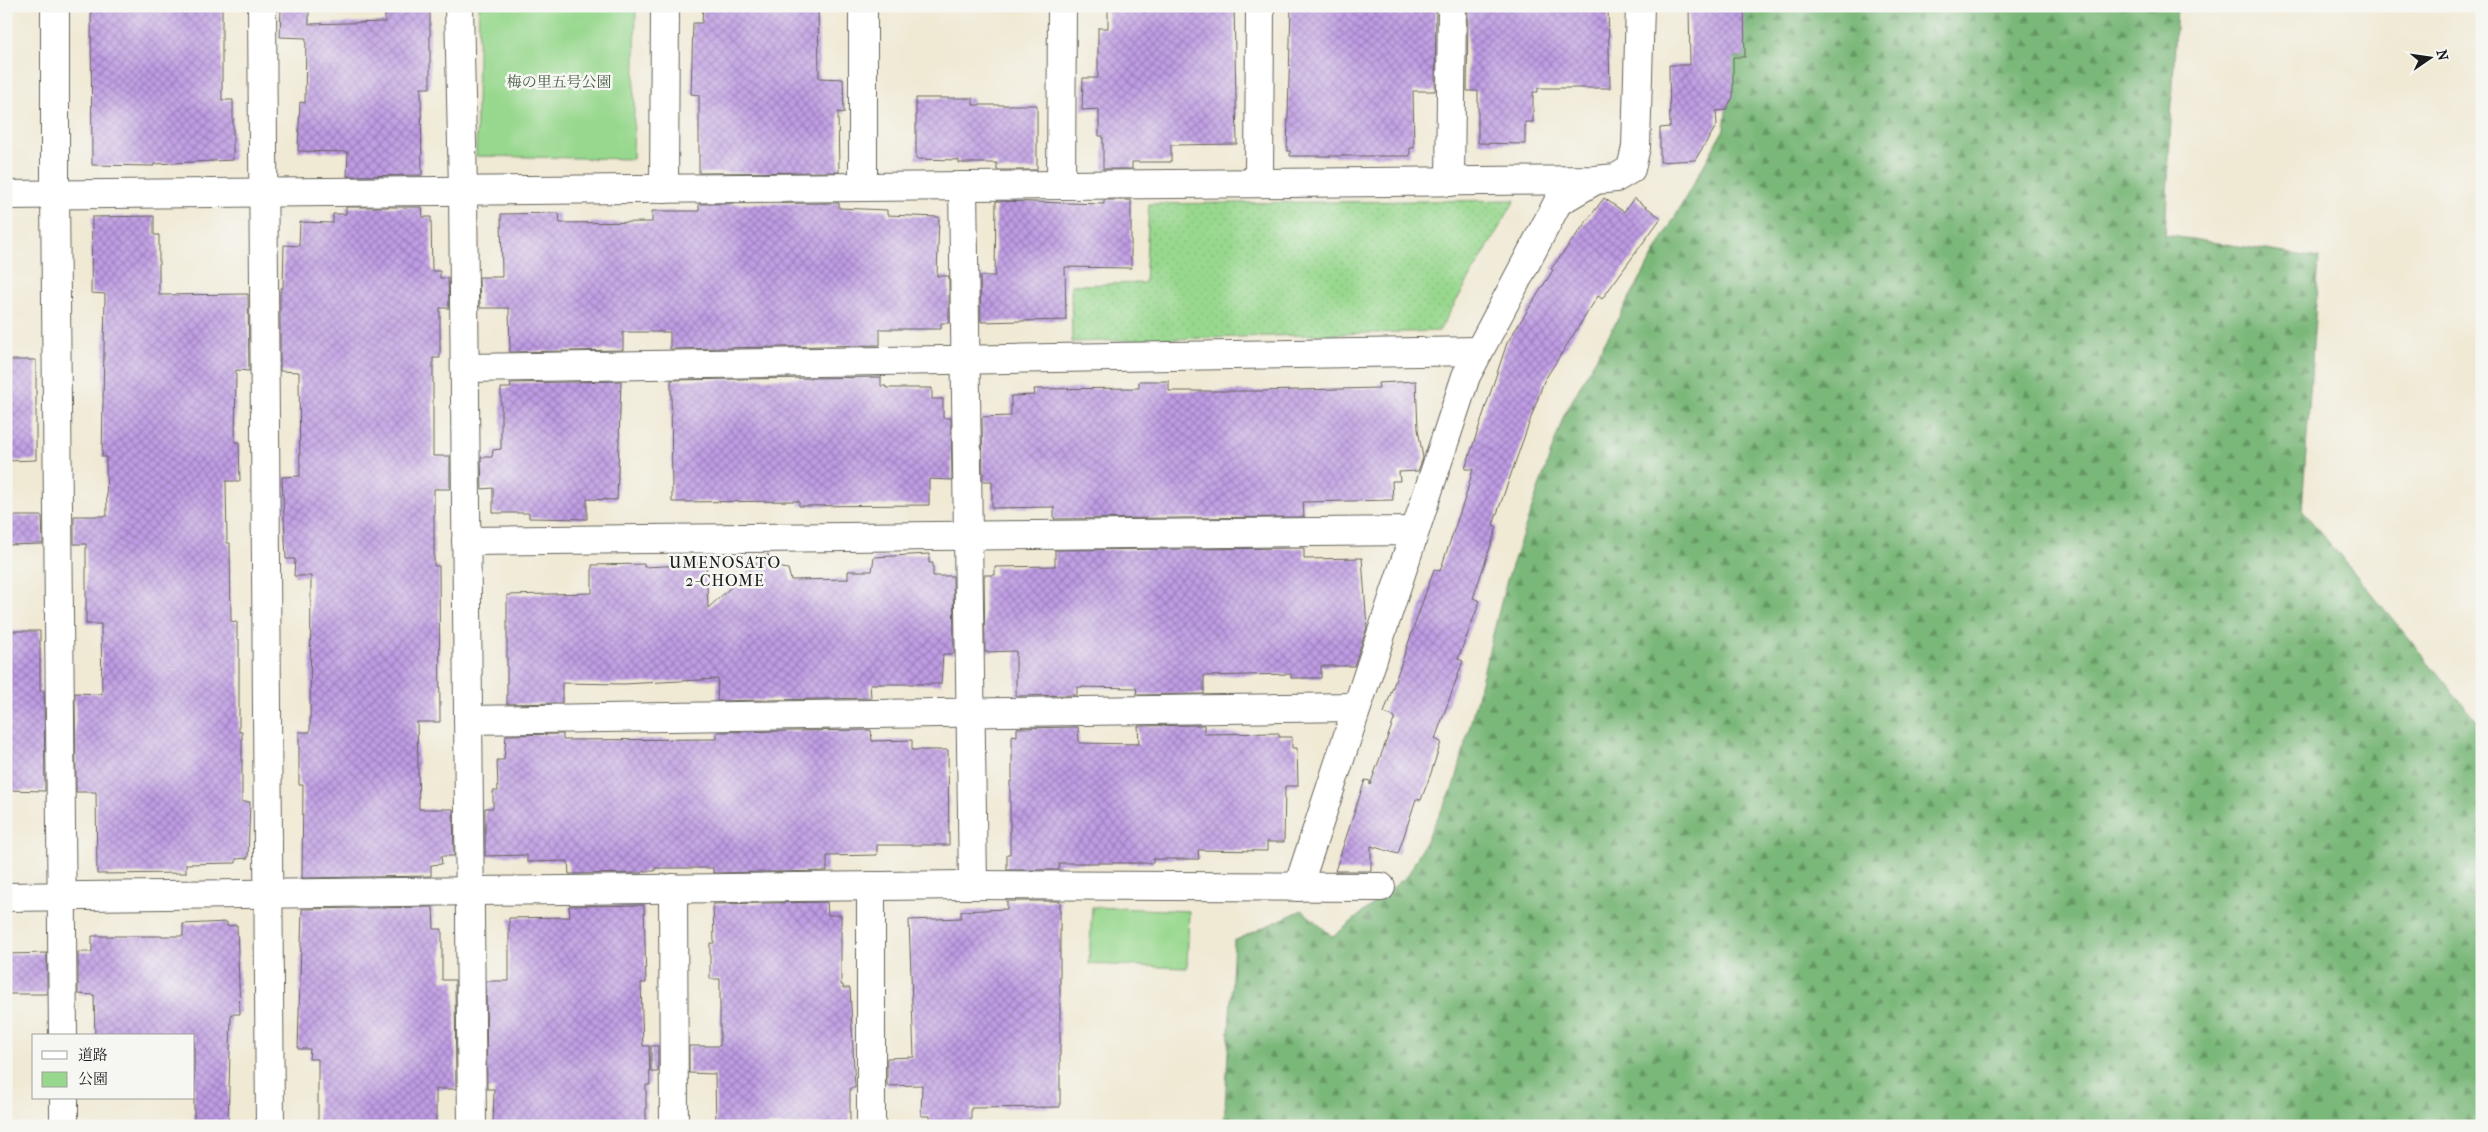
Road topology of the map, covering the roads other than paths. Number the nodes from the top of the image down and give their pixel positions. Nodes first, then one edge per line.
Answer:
1 (56, 6) edge
2 (262, 6) edge
3 (459, 6) edge
4 (665, 6) edge
5 (863, 6) edge
6 (1062, 6) edge
7 (1260, 6) edge
8 (1452, 6) edge
9 (1640, 6) edge
10 (1595, 180) junction
11 (1450, 182) junction
12 (1259, 183) junction
13 (1061, 184) junction
14 (863, 186) junction
15 (963, 186) junction
16 (664, 189) junction
17 (463, 190) junction
18 (263, 192) junction
19 (54, 194) junction
20 (6, 195) edge
21 (1479, 351) junction
22 (966, 359) junction
23 (465, 368) junction
24 (1414, 531) junction
25 (968, 536) junction
26 (466, 541) junction
27 (1357, 707) junction
28 (971, 713) junction
29 (468, 720) junction
30 (974, 885) junction
31 (871, 886) junction
32 (1298, 886) junction
33 (1381, 887) dead end
34 (673, 888) junction
35 (470, 891) junction
36 (268, 894) junction
37 (62, 896) junction
38 (6, 897) edge
39 (63, 1034) edge
40 (64, 1100) edge
41 (64, 1126) edge
42 (270, 1126) edge
43 (472, 1126) edge
44 (674, 1126) edge
45 (871, 1126) edge

1 - 19 street
2 - 18 street
3 - 17 street
4 - 16 street
5 - 14 street
6 - 13 street
7 - 12 street
8 - 11 street
9 - 10 street
10 - 11 street
10 - 21 street
11 - 12 street
12 - 13 street
13 - 15 street
14 - 15 street
14 - 16 street
15 - 22 street
16 - 17 street
17 - 18 street
17 - 23 street
18 - 19 street
18 - 36 street
19 - 20 street
19 - 37 street
21 - 22 street
21 - 24 street
22 - 23 street
22 - 25 street
23 - 26 street
24 - 25 street
24 - 27 street
25 - 26 street
25 - 28 street
26 - 29 street
27 - 28 street
27 - 32 street
28 - 29 street
28 - 30 street
29 - 35 street
30 - 31 street
30 - 32 street
31 - 34 street
31 - 45 street
32 - 33 street
34 - 35 street
34 - 44 street
35 - 36 street
35 - 43 street
36 - 37 street
36 - 42 street
37 - 38 street
37 - 39 street
40 - 41 street

